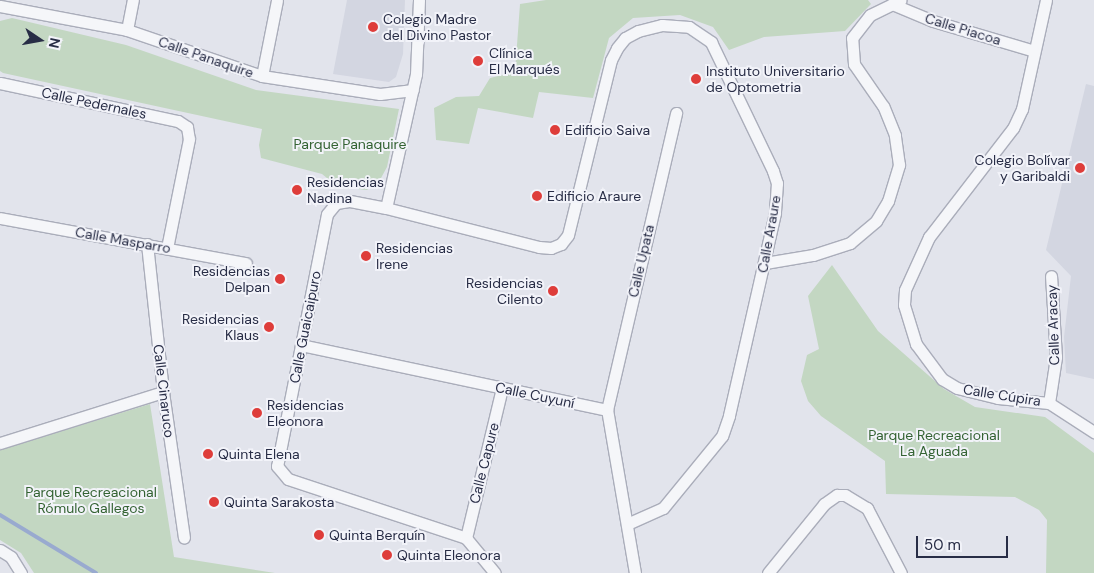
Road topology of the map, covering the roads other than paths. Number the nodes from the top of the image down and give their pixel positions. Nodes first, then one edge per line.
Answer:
1 (134, 0) edge
2 (277, 0) edge
3 (419, 0) edge
4 (1046, 0) edge
5 (896, 2) edge
6 (0, 6) edge
7 (127, 30) junction
8 (1034, 50) junction
9 (262, 76) junction
10 (0, 83) edge
11 (413, 90) junction
12 (676, 113) dead end
13 (386, 208) junction
14 (0, 218) edge
15 (146, 244) junction
16 (167, 248) junction
17 (246, 263) dead end
18 (765, 263) junction
19 (1051, 276) dead end
20 (301, 345) junction
21 (502, 388) junction
22 (163, 392) junction
23 (1049, 403) junction
24 (607, 410) junction
25 (1094, 432) edge
26 (0, 443) edge
27 (627, 524) junction
28 (184, 537) dead end
29 (466, 538) junction
30 (0, 550) edge
31 (21, 573) edge
32 (495, 573) edge
33 (636, 573) edge
34 (768, 573) edge
35 (901, 573) edge

1 - 7 street
2 - 9 street
3 - 11 street
4 - 8 street, Calle Cúpira
5 - 8 street, Calle Piacoa
5 - 18 street
6 - 7 street, Calle Panaquire
7 - 9 street, Calle Panaquire
8 - 23 street, Calle Cúpira
9 - 11 street, Calle Panaquire
10 - 16 street, Calle Pedernales
11 - 13 street
12 - 24 street, Calle Upata
13 - 18 street, Calle Araure
13 - 20 street, Calle Guaicaipuro
14 - 15 street, Calle Masparro
15 - 16 street, Calle Masparro
15 - 22 street, Calle Cinaruco
16 - 17 street, Calle Masparro
18 - 27 street, Calle Araure
19 - 23 street, Calle Aracay
20 - 21 street, Calle Cuyuní
20 - 29 street, Calle Guaicaipuro
21 - 24 street, Calle Cuyuní
21 - 29 street, Calle Capure
22 - 26 street
22 - 28 street, Calle Cinaruco
23 - 25 street, Calle Cúpira
24 - 27 street
27 - 33 street
29 - 32 street
30 - 31 street
34 - 35 street

